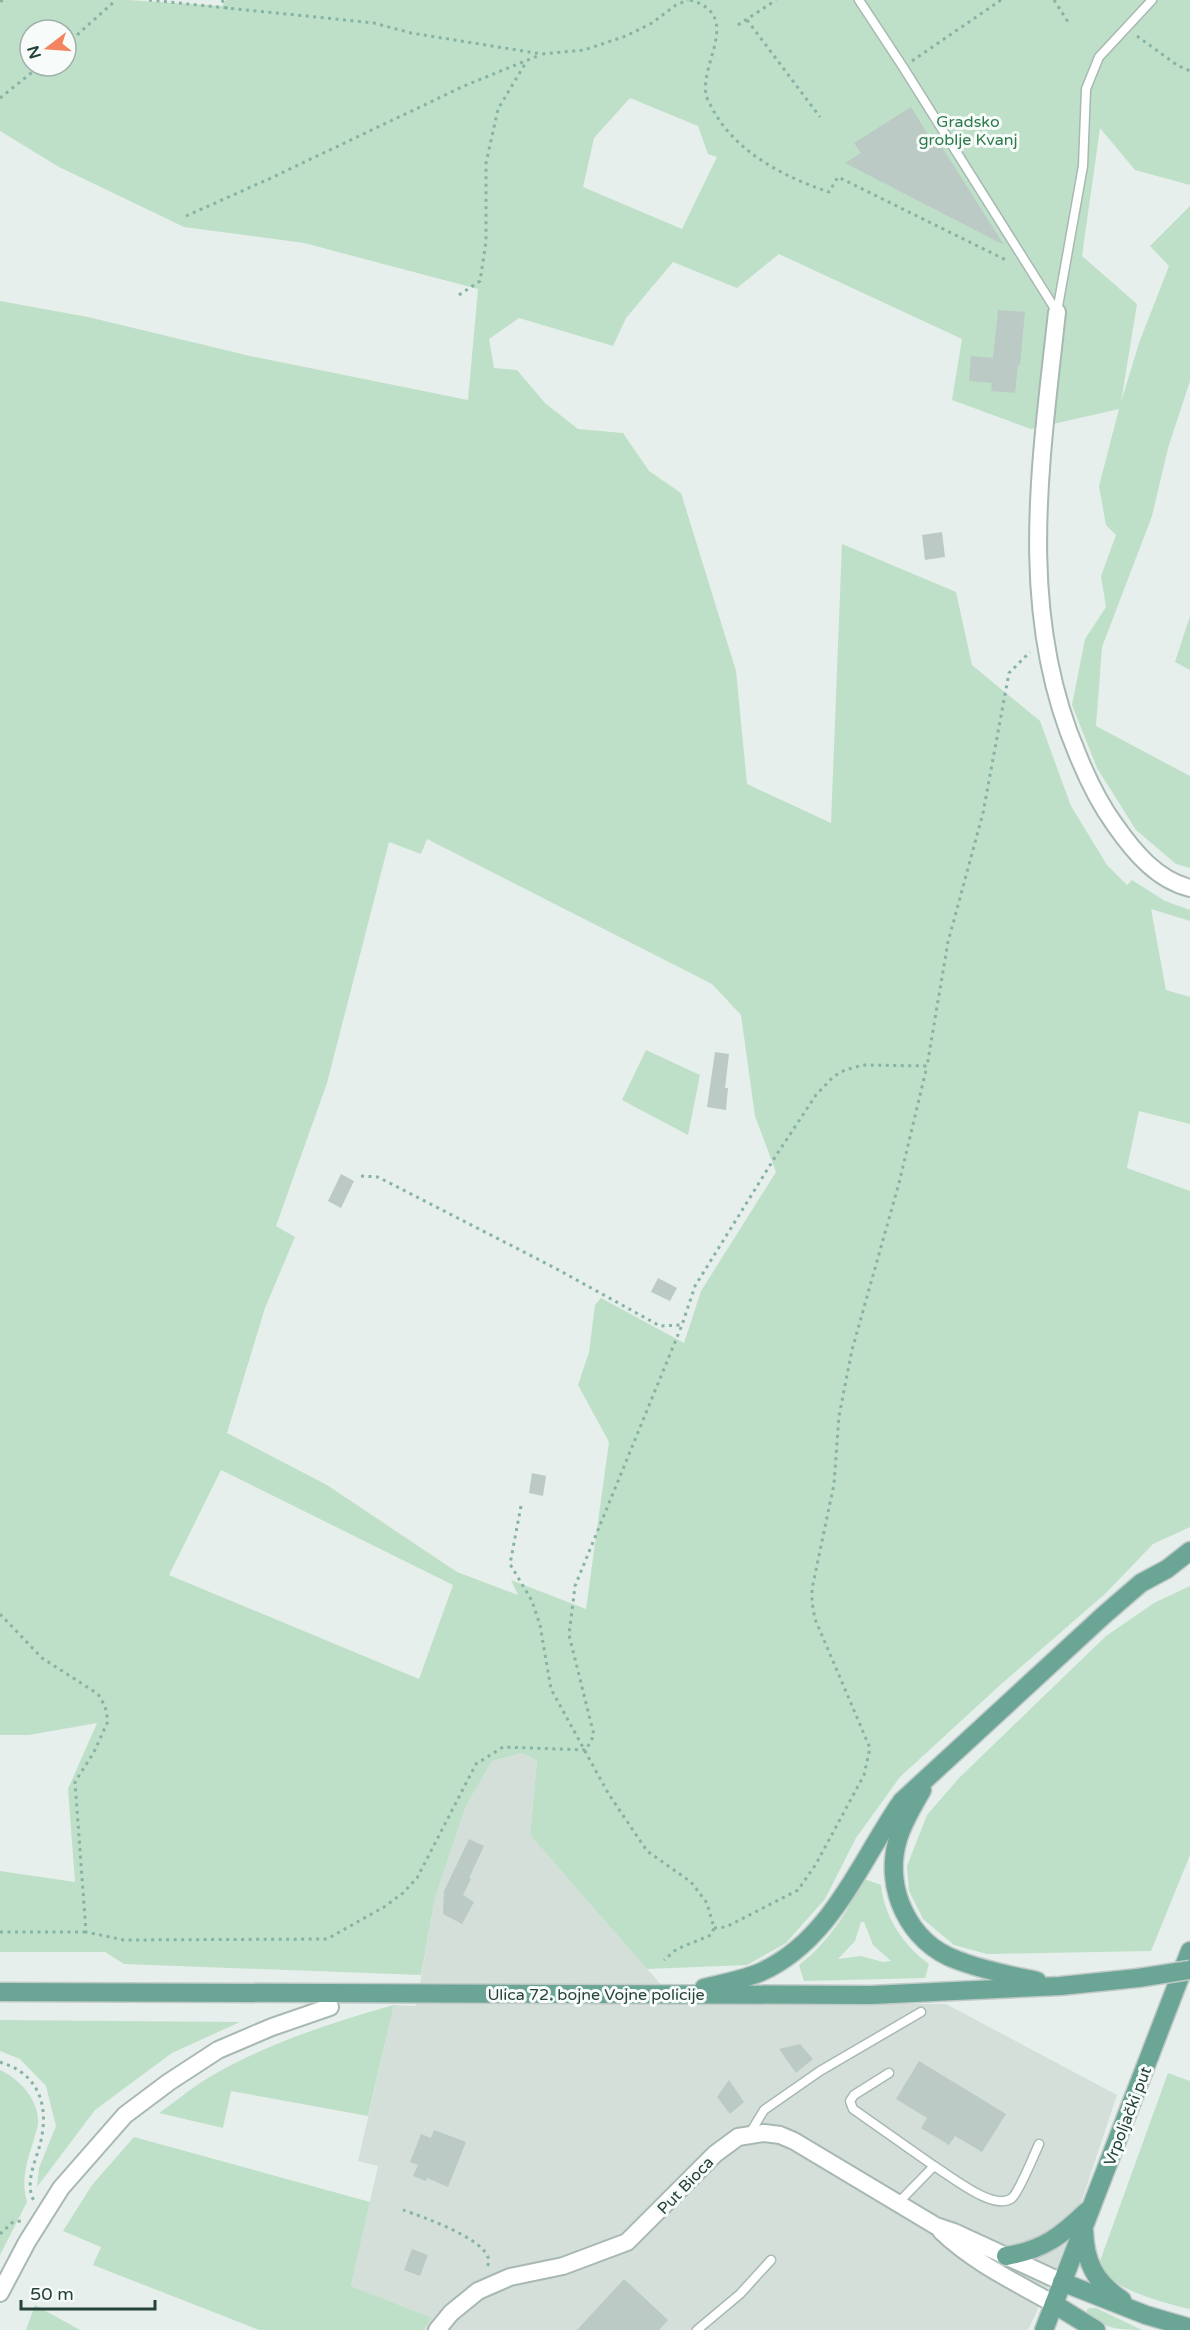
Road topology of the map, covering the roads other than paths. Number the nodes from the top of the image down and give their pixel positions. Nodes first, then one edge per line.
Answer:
1 (859, 0) edge
2 (1152, 0) edge
3 (1057, 312) junction
4 (1190, 888) edge
5 (1190, 1551) edge
6 (1190, 1561) edge
7 (1167, 1569) junction
8 (929, 1777) junction
9 (1190, 1950) edge
10 (1190, 1970) edge
11 (1060, 1986) junction
12 (0, 1992) edge
13 (675, 1995) junction
14 (330, 2007) dead end
15 (921, 2012) dead end
16 (889, 2073) dead end
17 (750, 2133) junction
18 (1039, 2144) dead end
19 (934, 2166) junction
20 (897, 2204) junction
21 (1091, 2208) junction
22 (936, 2226) junction
23 (1084, 2226) junction
24 (1006, 2256) junction
25 (771, 2260) dead end
26 (1062, 2282) junction
27 (0, 2293) edge
28 (1054, 2304) junction
29 (1146, 2315) junction
30 (1190, 2328) edge
31 (437, 2330) edge
32 (697, 2330) edge
33 (1044, 2330) edge
34 (1096, 2330) edge

1 - 3 lane
2 - 3 lane
3 - 4 street
5 - 7 main road
6 - 7 main road
7 - 8 main road
8 - 11 main road
8 - 13 main road
9 - 21 main road, Vrpoljački put
10 - 11 main road, Ulica 72. bojne Vojne policije, bridge
11 - 13 main road, Ulica 72. bojne Vojne policije
12 - 13 main road, Ulica 72. bojne Vojne policije
14 - 27 street
15 - 17 lane
16 - 19 lane
17 - 20 street
17 - 31 street, Put Bioca
18 - 19 lane
19 - 20 lane
20 - 22 street
21 - 23 main road, Vrpoljački put
21 - 24 main road
22 - 24 street
22 - 28 street
23 - 26 main road, Vrpoljački put
23 - 29 main road
24 - 26 street
25 - 32 lane
26 - 28 main road
26 - 29 main road
28 - 33 main road
28 - 34 main road
29 - 30 main road

